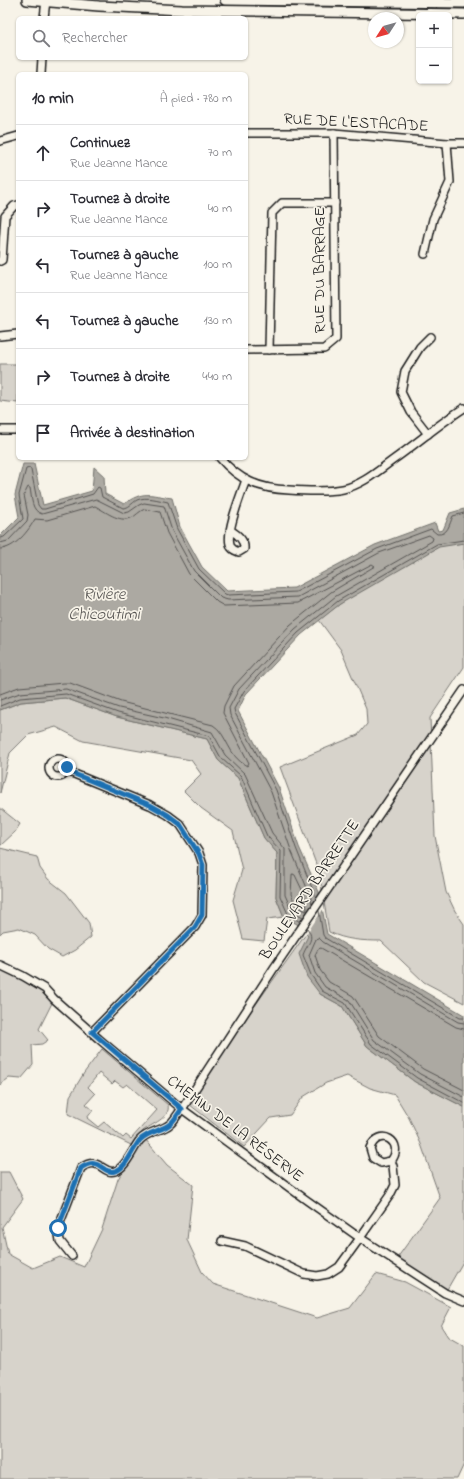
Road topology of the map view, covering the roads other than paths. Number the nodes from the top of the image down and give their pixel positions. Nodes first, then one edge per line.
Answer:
1 (27, 0) edge
2 (225, 0) edge
3 (46, 1) edge
4 (464, 2) edge
5 (464, 14) edge
6 (44, 16) edge
7 (42, 60) edge
8 (41, 72) edge
9 (248, 133) edge
10 (334, 133) junction
11 (16, 137) edge
12 (0, 141) edge
13 (447, 143) junction
14 (464, 143) edge
15 (335, 203) junction
16 (16, 206) edge
17 (425, 254) dead end
18 (0, 261) edge
19 (16, 334) edge
20 (0, 336) edge
21 (430, 337) dead end
22 (248, 350) edge
23 (269, 350) junction
24 (464, 408) edge
25 (0, 430) edge
26 (16, 430) edge
27 (428, 434) junction
28 (222, 460) edge
29 (246, 480) junction
30 (230, 530) dead end
31 (464, 690) edge
32 (67, 771) dead end
33 (0, 966) edge
34 (92, 1032) junction
35 (182, 1109) junction
36 (391, 1161) dead end
37 (360, 1238) junction
38 (222, 1241) dead end
39 (72, 1256) dead end
40 (464, 1301) edge

1 - 3 main road
2 - 4 main road
3 - 5 main road
3 - 6 street
7 - 8 street
9 - 10 street, RUE DE L'ESTACADE
10 - 13 street, RUE DE L'ESTACADE
10 - 15 street, RUE DU BARRAGE
11 - 12 street
13 - 14 street, RUE DE L'ESTACADE
13 - 17 street
15 - 23 street
15 - 23 street, RUE DU BARRAGE
16 - 18 street
19 - 20 street
21 - 27 street
22 - 23 street, RUE DU BARRAGE
24 - 27 street
25 - 26 street
27 - 29 street
28 - 29 street
29 - 30 street
31 - 35 street, BOULEVARD BARRETTE
32 - 34 street
33 - 34 street, CHEMIN DE LA RÉSERVE
34 - 35 street, CHEMIN DE LA RÉSERVE
35 - 37 street, CHEMIN DE LA RÉSERVE
35 - 39 street, BOULEVARD BARRETTE
36 - 37 street
37 - 38 street
37 - 40 street, CHEMIN DE LA RÉSERVE

